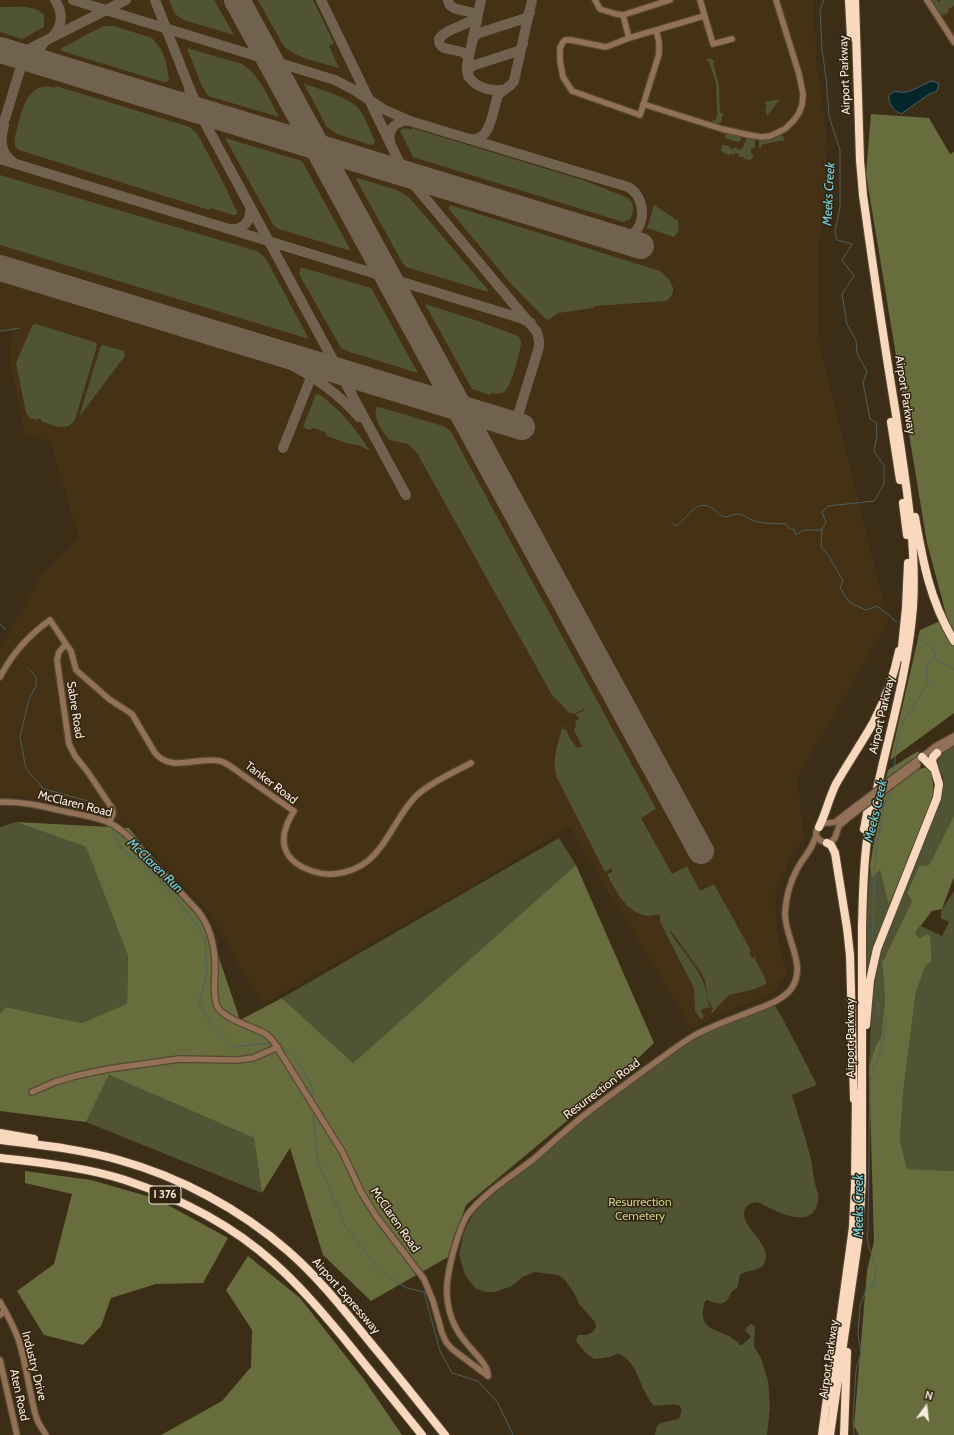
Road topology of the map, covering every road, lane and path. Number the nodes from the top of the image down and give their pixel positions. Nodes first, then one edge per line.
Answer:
1 (595, 0) edge
2 (670, 0) edge
3 (700, 0) edge
4 (776, 0) edge
5 (849, 0) edge
6 (855, 0) edge
7 (927, 0) edge
8 (623, 15) junction
9 (704, 16) junction
10 (656, 30) junction
11 (629, 38) junction
12 (732, 39) dead end
13 (954, 42) edge
14 (643, 104) junction
15 (901, 446) junction
16 (905, 624) junction
17 (954, 641) edge
18 (66, 644) junction
19 (0, 677) edge
20 (954, 736) edge
21 (954, 742) edge
22 (937, 752) junction
23 (920, 761) junction
24 (472, 763) dead end
25 (933, 768) junction
26 (0, 802) edge
27 (850, 813) junction
28 (109, 823) junction
29 (819, 827) junction
30 (816, 836) junction
31 (825, 843) junction
32 (810, 851) junction
33 (278, 1047) junction
34 (32, 1092) dead end
35 (862, 1094) junction
36 (0, 1133) edge
37 (0, 1140) edge
38 (855, 1154) junction
39 (0, 1158) edge
40 (170, 1178) junction
41 (859, 1234) junction
42 (0, 1302) edge
43 (5, 1311) junction
44 (0, 1315) edge
45 (356, 1353) junction
46 (0, 1360) edge
47 (488, 1376) joint
48 (17, 1435) edge
49 (46, 1435) edge
50 (414, 1435) edge
51 (422, 1435) edge
52 (445, 1435) edge
53 (823, 1435) edge
54 (830, 1435) edge
55 (844, 1435) edge

1 - 8 street
2 - 8 street
3 - 9 street
4 - 14 street
5 - 16 highway, Airport Parkway
6 - 15 highway, Airport Parkway
7 - 13 street
8 - 11 street
9 - 10 street
9 - 12 street
10 - 11 street
10 - 14 street
11 - 14 street
15 - 17 highway
15 - 35 highway, Airport Parkway
16 - 29 highway
16 - 38 highway, Airport Parkway
18 - 19 street
18 - 24 street, Tanker Road
18 - 28 street, Sabre Road
20 - 23 street
21 - 22 street
22 - 23 street
22 - 25 highway
23 - 25 highway
23 - 27 street, bridge
25 - 35 highway
26 - 28 street, McClaren Road
27 - 29 street
27 - 31 street, Resurrection Road
28 - 33 street, McClaren Road
29 - 30 street, Resurrection Road
30 - 31 street
30 - 32 street, Resurrection Road
31 - 32 street, Resurrection Road
31 - 38 highway
32 - 47 street, Resurrection Road
33 - 34 street
33 - 47 street, McClaren Road
35 - 41 highway, Airport Parkway
36 - 40 highway
37 - 40 highway, Airport Expressway / I 376
38 - 53 highway, Airport Parkway
39 - 45 highway, I 376
40 - 52 highway, Airport Expressway / I 376
41 - 54 highway, Airport Parkway
41 - 55 highway
42 - 43 street, Industry Drive
43 - 44 street
43 - 49 street, Industry Drive
45 - 50 highway
45 - 51 highway, I 376
46 - 48 street, Aten Road

